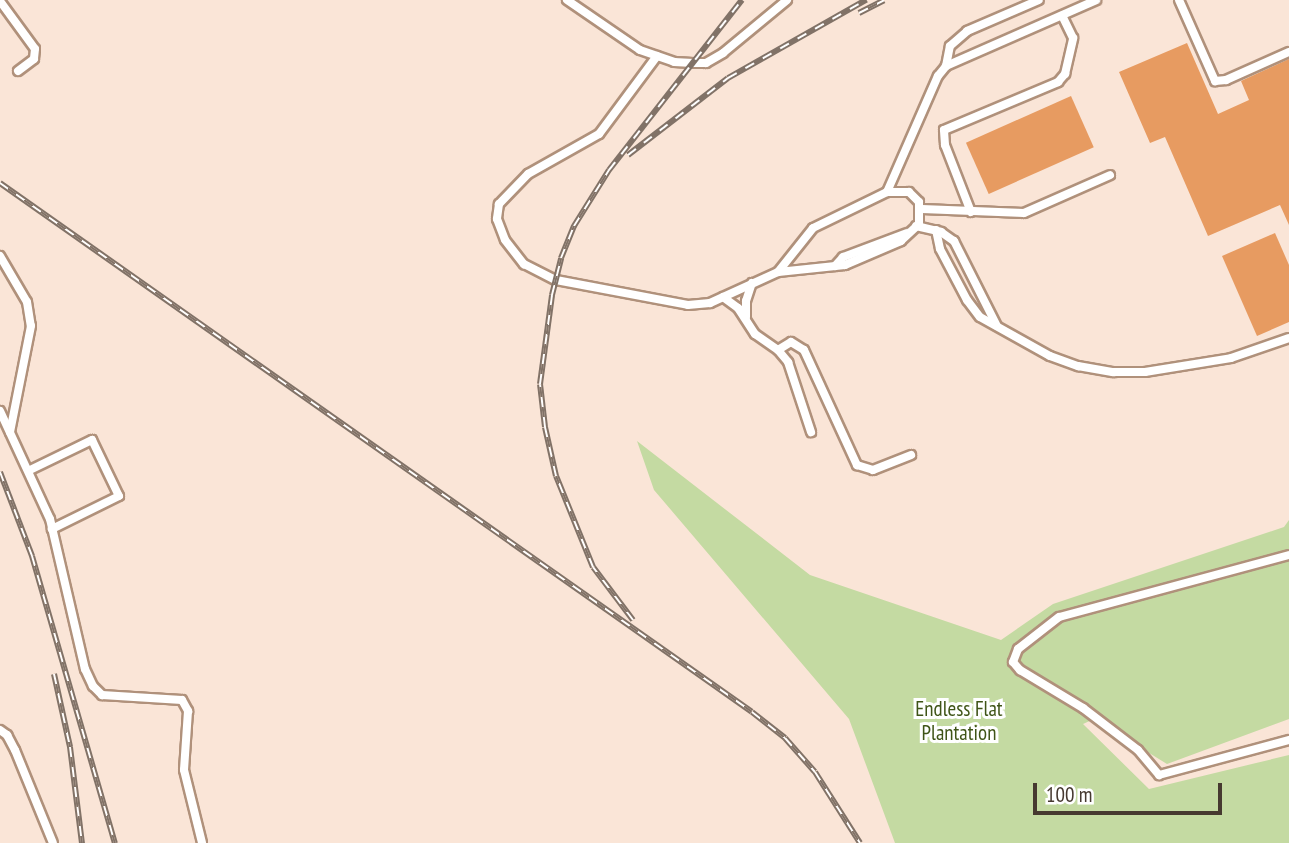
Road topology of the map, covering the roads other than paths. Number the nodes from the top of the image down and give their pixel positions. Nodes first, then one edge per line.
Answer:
1 (567, 0) edge
2 (787, 0) edge
3 (1039, 0) edge
4 (1096, 0) edge
5 (1179, 0) edge
6 (0, 1) edge
7 (1062, 15) junction
8 (1289, 52) edge
9 (657, 57) junction
10 (946, 66) junction
11 (18, 71) dead end
12 (1110, 175) dead end
13 (887, 192) junction
14 (922, 209) junction
15 (971, 212) junction
16 (916, 226) junction
17 (936, 230) junction
18 (0, 256) edge
19 (778, 272) junction
20 (752, 283) junction
21 (723, 297) junction
22 (746, 319) junction
23 (999, 329) junction
24 (1289, 338) edge
25 (778, 350) junction
26 (0, 411) edge
27 (10, 432) junction
28 (811, 432) dead end
29 (911, 455) dead end
30 (30, 470) junction
31 (52, 529) junction
32 (1289, 555) edge
33 (0, 730) edge
34 (1289, 740) edge
35 (53, 843) edge
36 (202, 843) edge

1 - 9 lane
2 - 9 lane
3 - 10 lane
4 - 7 lane
5 - 8 lane
6 - 11 lane
7 - 10 lane
7 - 15 lane
9 - 21 lane
10 - 13 lane
12 - 15 lane
13 - 14 lane
13 - 19 lane
14 - 15 lane
14 - 16 lane
16 - 17 lane
16 - 19 lane
17 - 23 lane
17 - 23 lane
18 - 27 lane
19 - 20 lane
20 - 21 lane
20 - 22 lane
21 - 22 lane
22 - 25 lane
23 - 24 lane
25 - 28 lane
25 - 29 lane
26 - 27 lane
27 - 30 lane
30 - 31 lane
30 - 31 lane
31 - 36 lane
32 - 34 lane
33 - 35 lane

